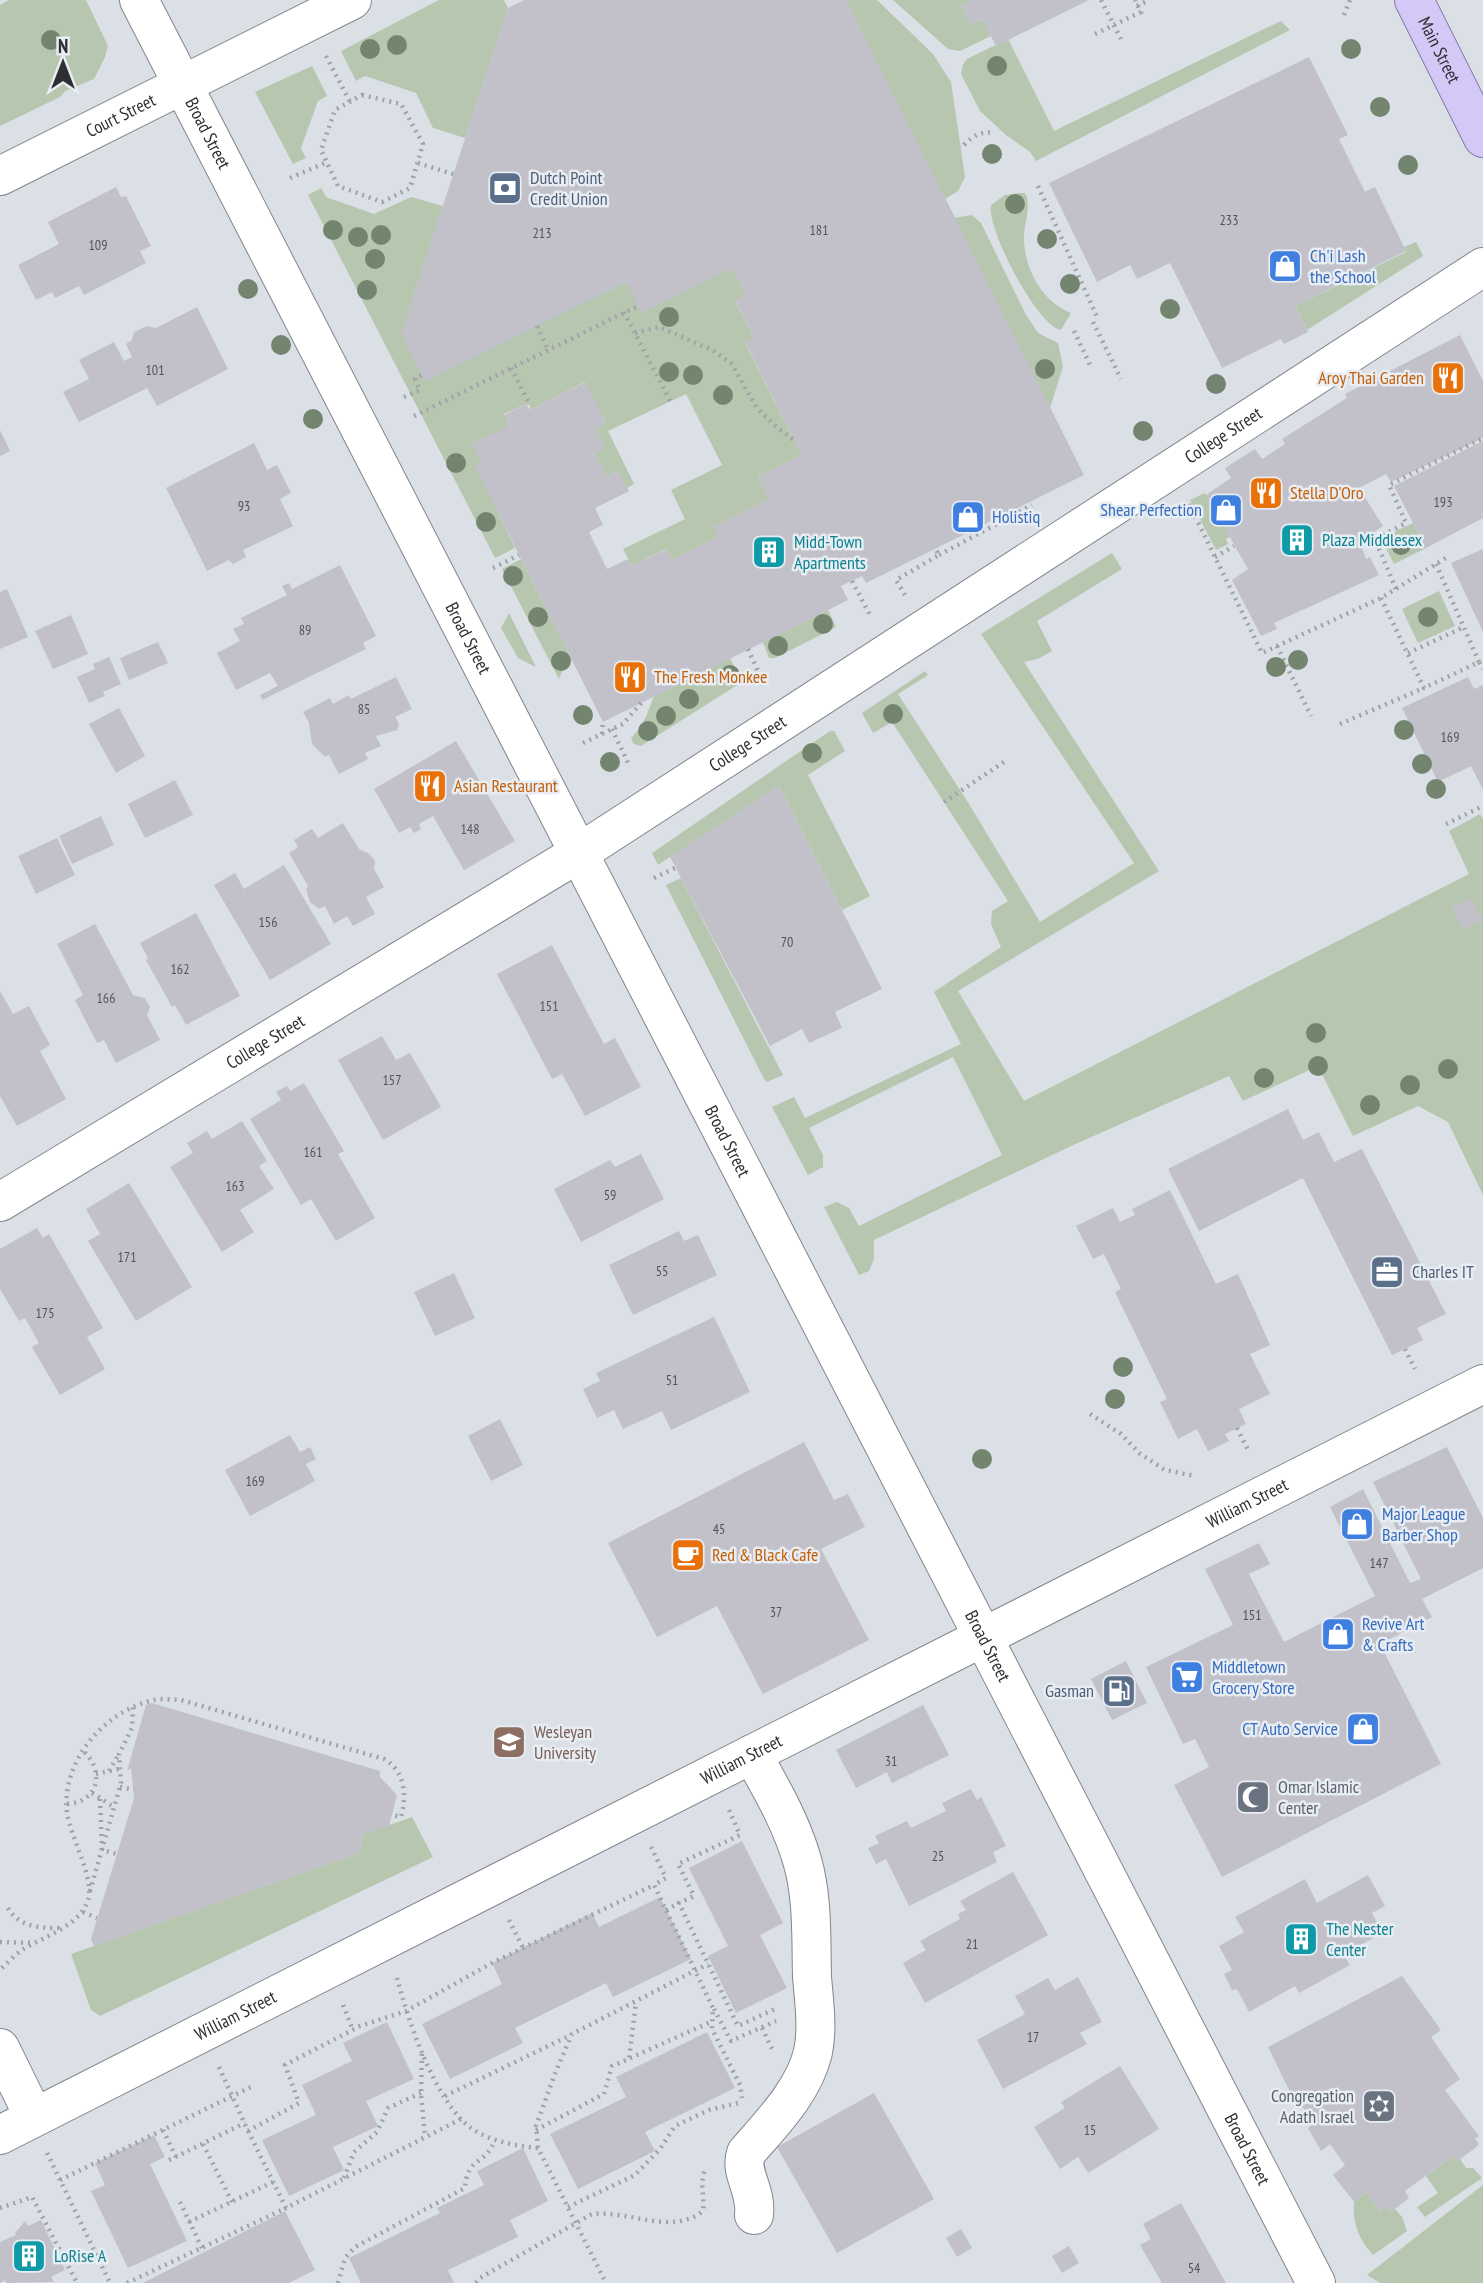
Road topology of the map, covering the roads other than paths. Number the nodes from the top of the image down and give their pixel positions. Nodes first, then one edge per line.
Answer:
1 (139, 0) edge
2 (352, 0) edge
3 (1414, 0) edge
4 (183, 85) junction
5 (1483, 138) edge
6 (0, 176) edge
7 (1483, 267) edge
8 (579, 853) junction
9 (1, 1200) edge
10 (1483, 1384) edge
11 (984, 1637) junction
12 (752, 1754) junction
13 (0, 2048) edge
14 (39, 2132) junction
15 (0, 2135) edge
16 (754, 2215) dead end
17 (1316, 2283) edge

1 - 4 street, Broad Street
2 - 4 street, Court Street
3 - 5 main road, Main Street
4 - 6 street, Court Street
4 - 8 street, Broad Street
7 - 8 street, College Street
8 - 9 street, College Street
8 - 11 street, Broad Street
10 - 11 street, William Street
11 - 12 street, William Street
11 - 17 street, Broad Street
12 - 14 street, William Street
12 - 16 street
13 - 14 street
14 - 15 street, William Street

